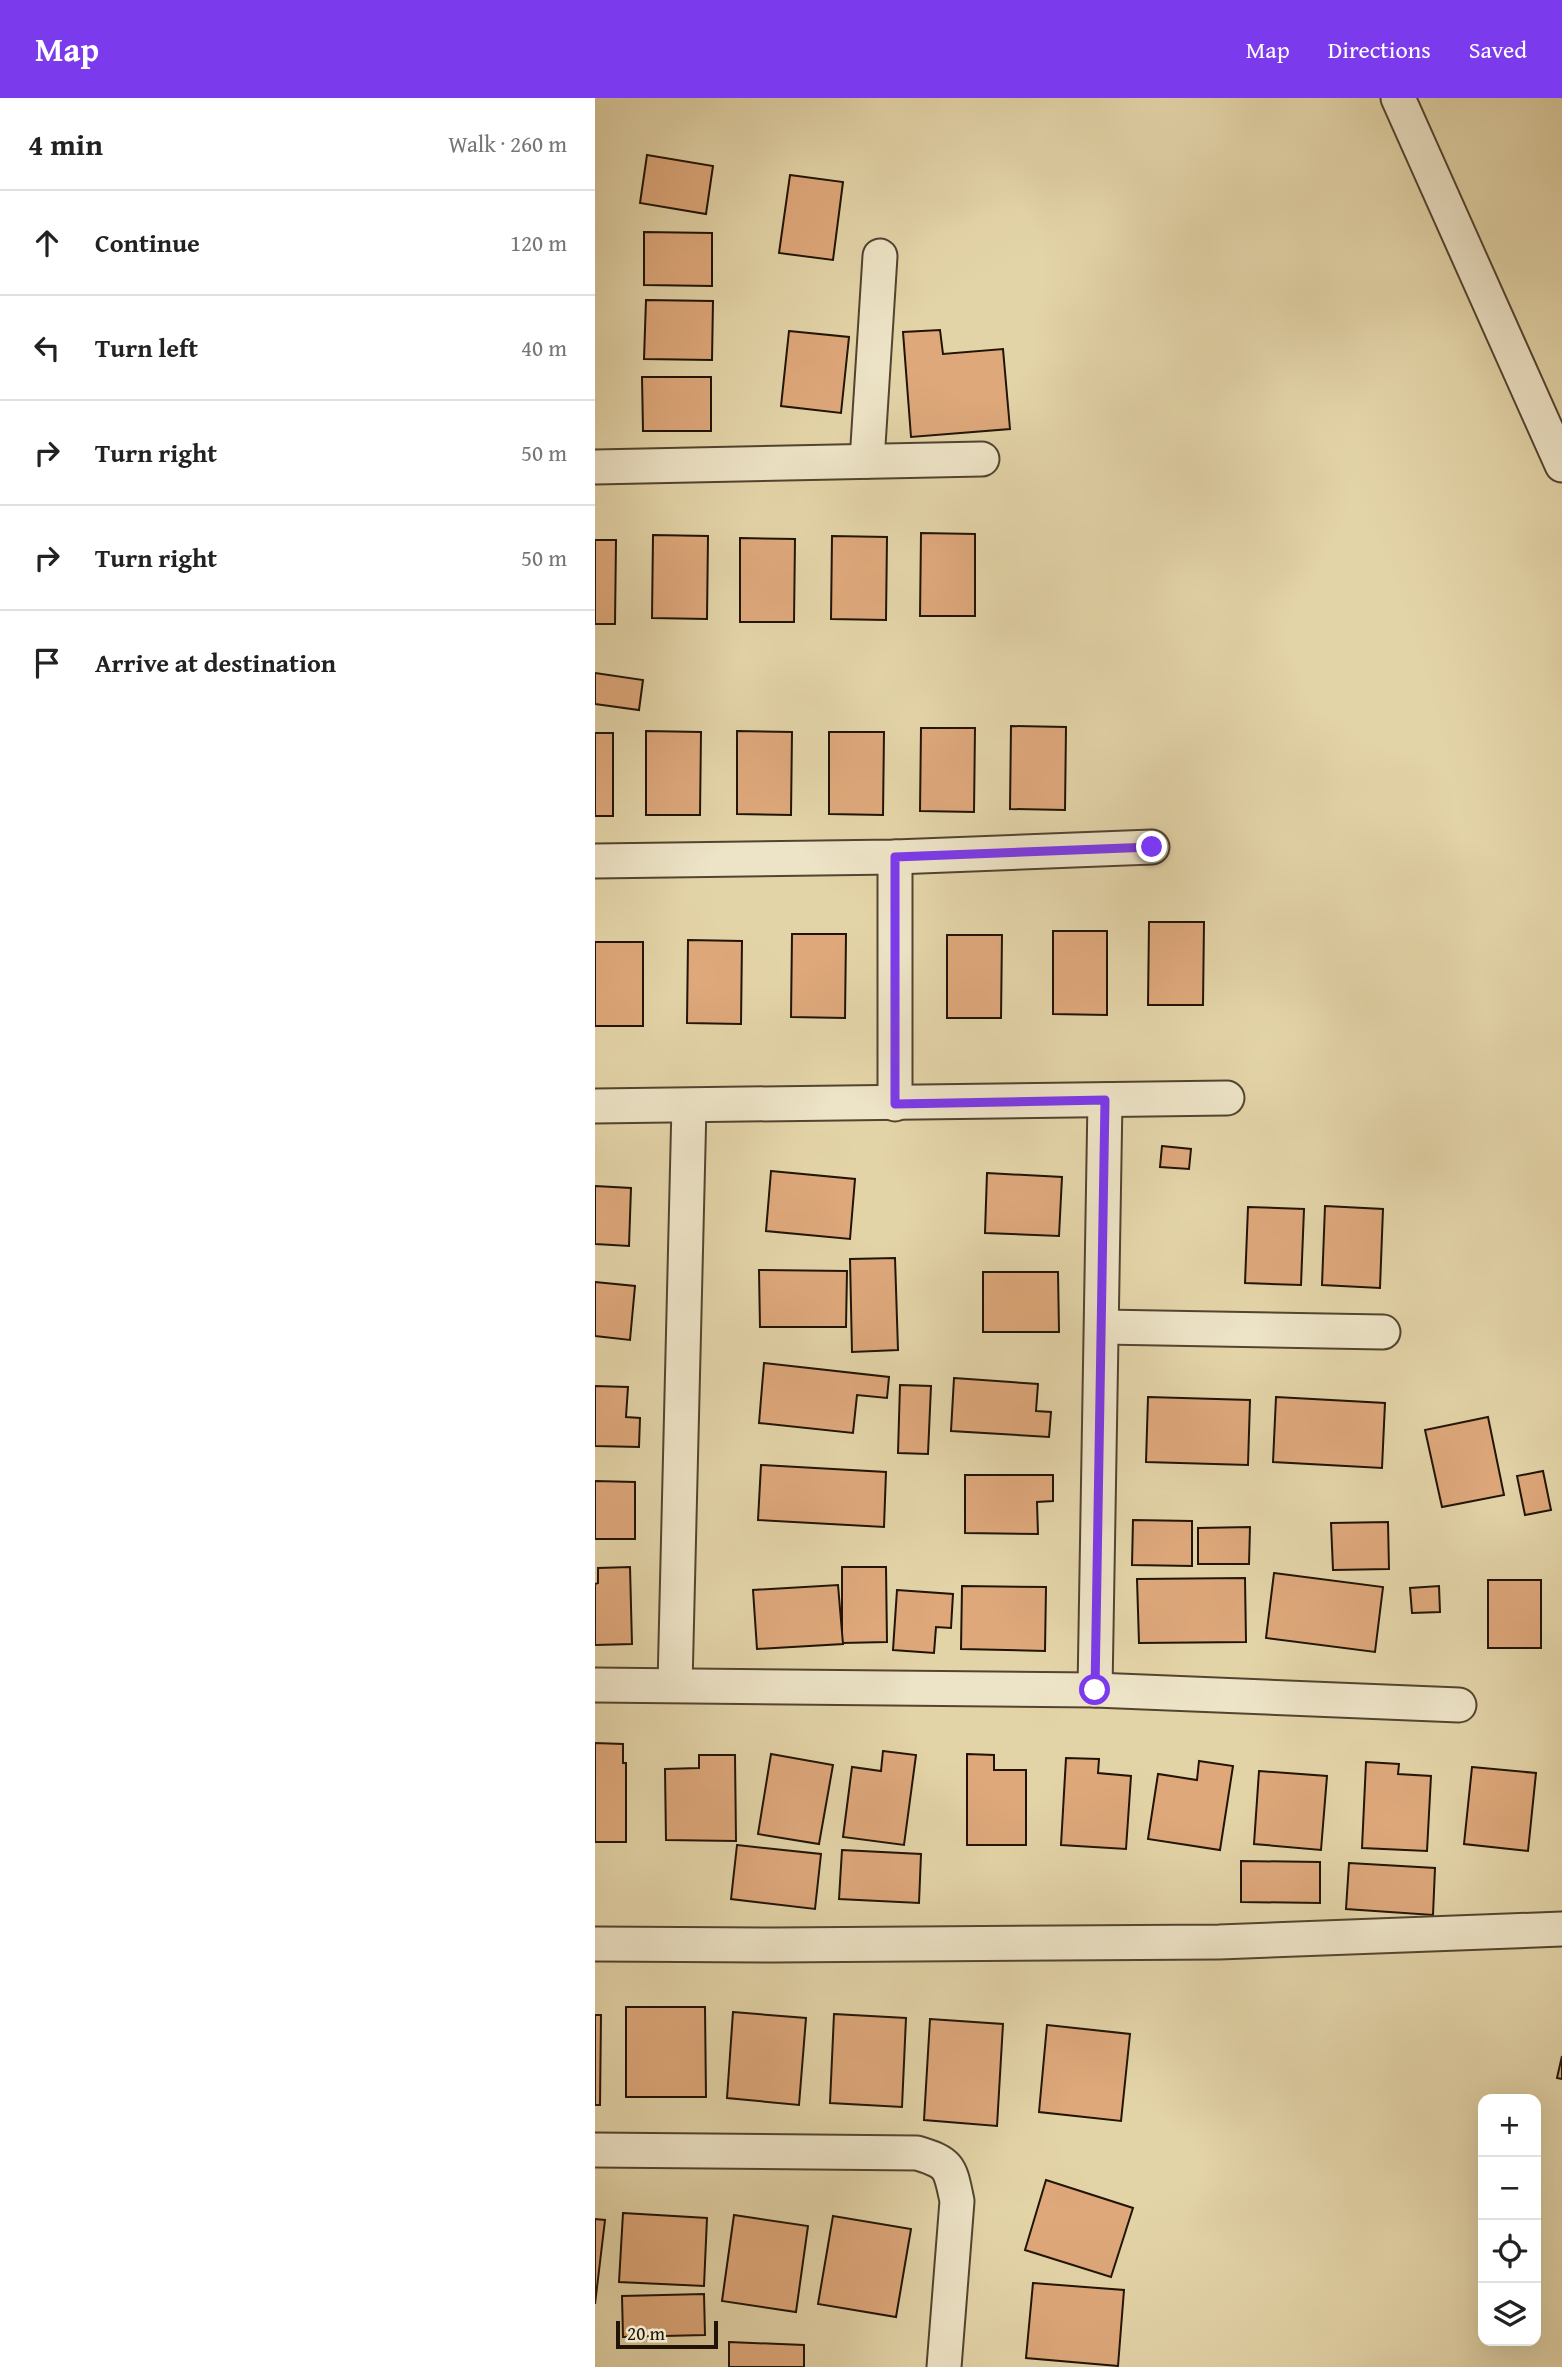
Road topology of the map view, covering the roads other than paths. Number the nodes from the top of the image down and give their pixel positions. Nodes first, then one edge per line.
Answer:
1 (1398, 98) edge
2 (880, 256) dead end
3 (982, 459) dead end
4 (867, 461) junction
5 (1562, 466) edge
6 (595, 467) edge
7 (1152, 847) dead end
8 (895, 857) junction
9 (595, 861) edge
10 (1227, 1098) dead end
11 (1105, 1100) junction
12 (895, 1104) junction
13 (595, 1106) edge
14 (689, 1106) junction
15 (1103, 1327) junction
16 (1383, 1332) dead end
17 (595, 1685) edge
18 (675, 1685) junction
19 (1095, 1690) junction
20 (1459, 1705) dead end
21 (1562, 1929) edge
22 (595, 1944) edge
23 (595, 2150) edge
24 (944, 2367) edge

1 - 5 street
2 - 4 street
3 - 4 street
4 - 6 street
7 - 8 street
8 - 9 street
8 - 12 street
10 - 11 street
11 - 12 street
11 - 15 street
12 - 14 street
13 - 14 street
14 - 18 street
15 - 16 street
15 - 19 street
17 - 18 street
18 - 19 street
19 - 20 street
21 - 22 street
23 - 24 street

